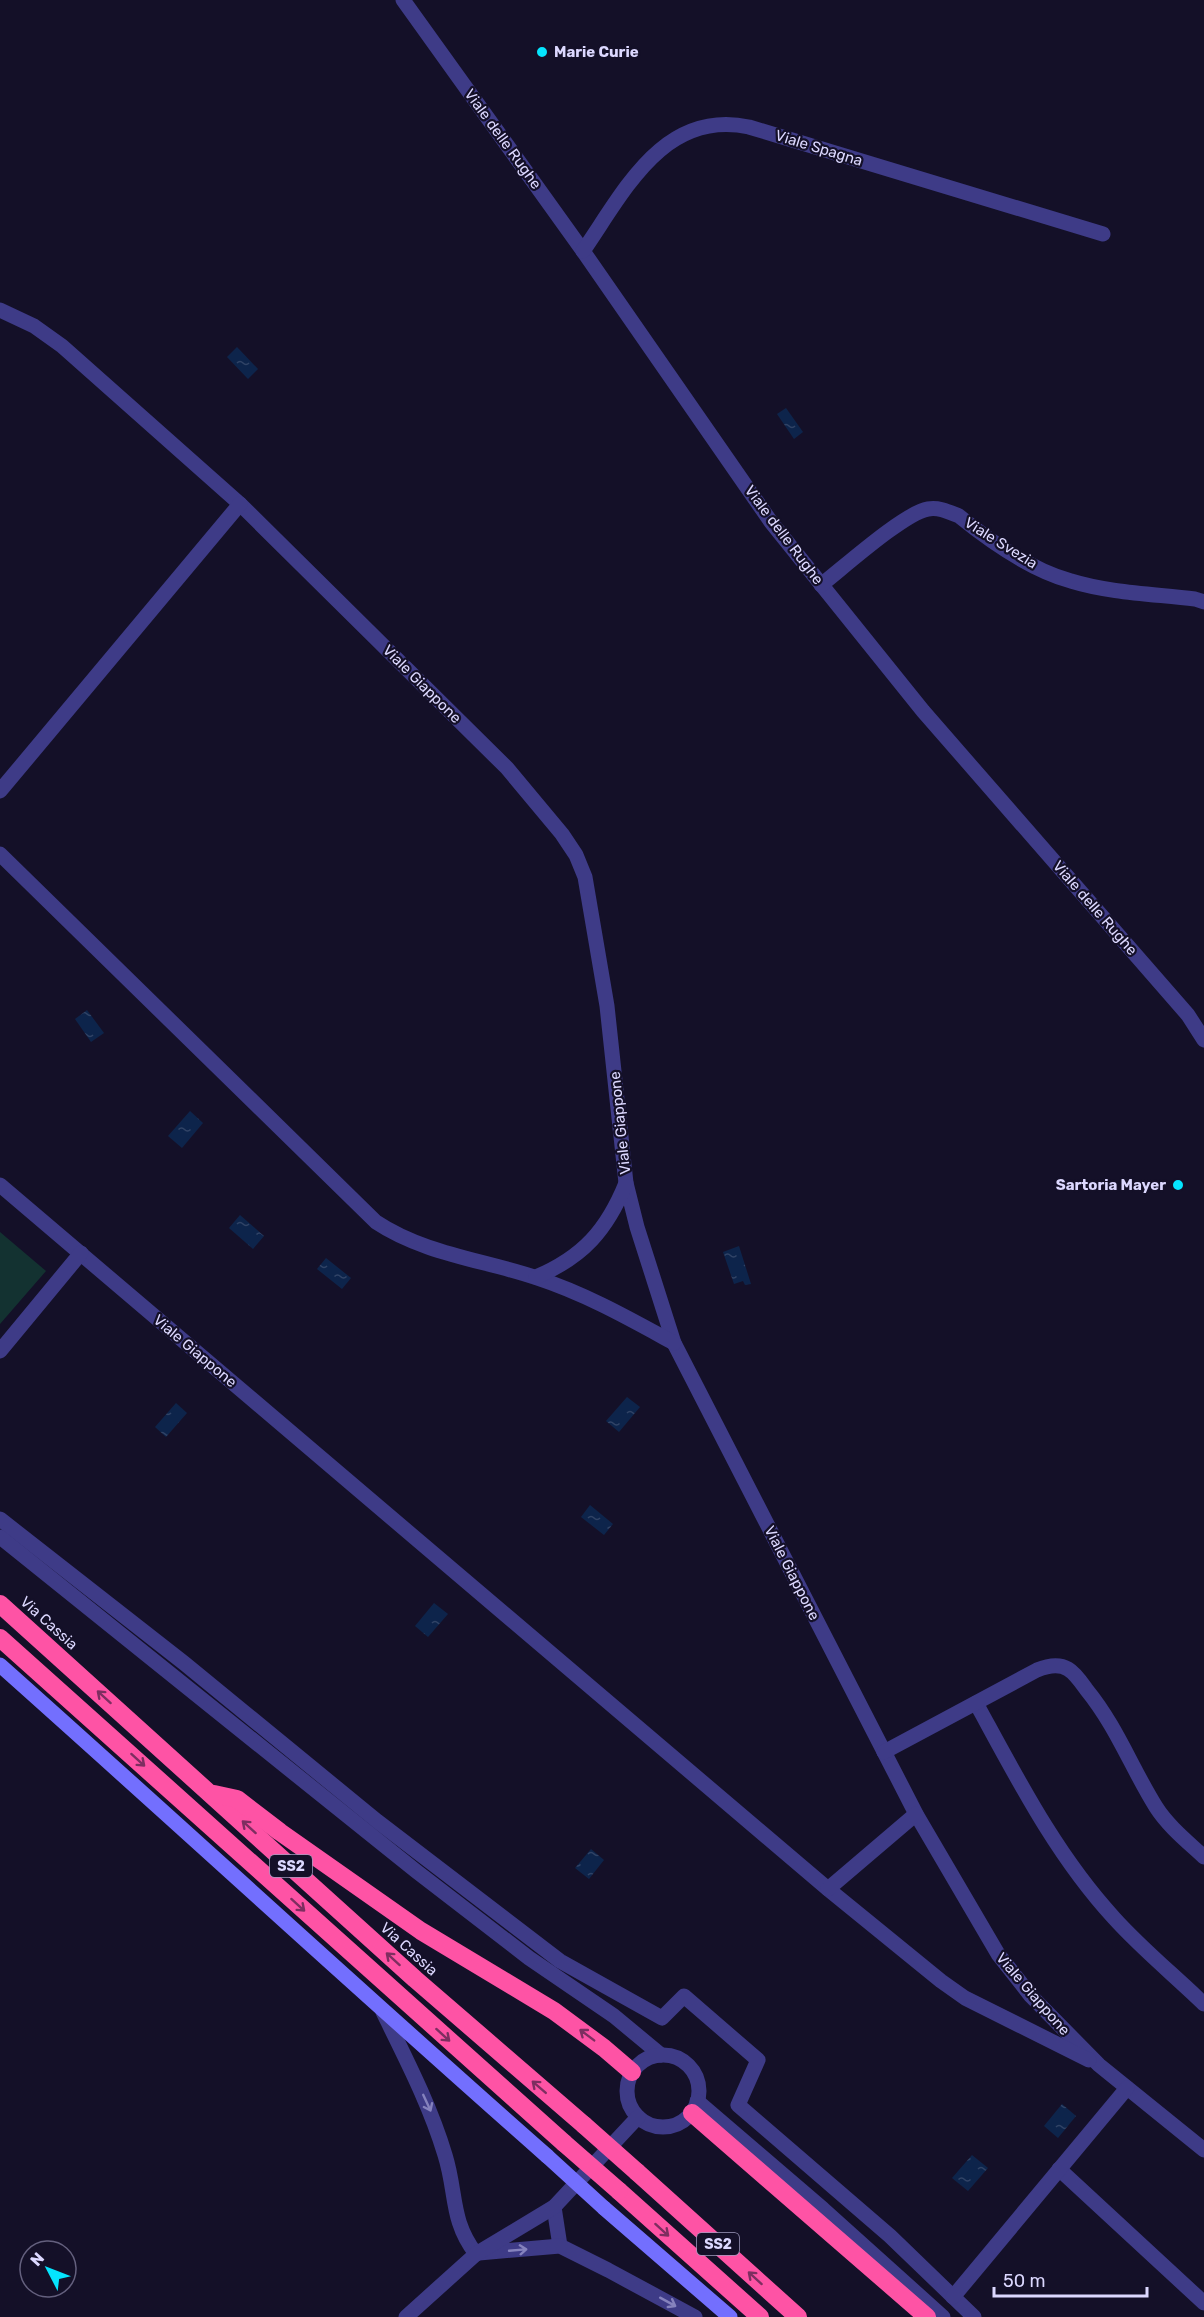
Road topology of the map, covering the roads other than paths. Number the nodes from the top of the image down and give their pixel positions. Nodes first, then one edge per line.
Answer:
1 (404, 0) edge
2 (1104, 234) dead end
3 (583, 251) junction
4 (0, 310) edge
5 (240, 504) junction
6 (822, 585) junction
7 (1204, 602) edge
8 (0, 791) edge
9 (0, 855) edge
10 (1204, 1040) edge
11 (626, 1183) junction
12 (0, 1185) edge
13 (81, 1253) junction
14 (536, 1277) junction
15 (674, 1343) junction
16 (0, 1351) edge
17 (0, 1519) edge
18 (0, 1537) edge
19 (0, 1604) edge
20 (0, 1638) edge
21 (0, 1665) edge
22 (976, 1703) junction
23 (884, 1752) junction
24 (211, 1793) junction
25 (916, 1814) junction
26 (1204, 1857) edge
27 (828, 1889) junction
28 (1204, 2004) edge
29 (383, 2012) junction
30 (661, 2055) junction
31 (1100, 2065) junction
32 (632, 2072) junction
33 (1127, 2088) junction
34 (694, 2107) junction
35 (638, 2117) junction
36 (1204, 2150) edge
37 (1059, 2169) junction
38 (554, 2207) junction
39 (560, 2247) junction
40 (476, 2254) junction
41 (953, 2297) junction
42 (1204, 2303) edge
43 (406, 2317) edge
44 (695, 2317) edge
45 (730, 2317) edge
46 (760, 2317) edge
47 (798, 2317) edge
48 (927, 2317) edge
49 (943, 2317) edge
50 (974, 2317) edge

1 - 3 street, Viale delle Rughe
2 - 3 street, Viale Spagna
3 - 6 street, Viale delle Rughe
4 - 5 street, Viale Giappone
5 - 8 street
5 - 11 street, Viale Giappone
6 - 7 street, Viale Svezia
6 - 10 street, Viale delle Rughe
9 - 14 street
11 - 14 street
11 - 15 street, Viale Giappone
12 - 13 street, Viale Giappone
13 - 16 street
13 - 27 street, Viale Giappone
14 - 15 street
15 - 23 street, Viale Giappone
17 - 41 street
18 - 30 street
24 -> 19 highway, Via Cassia / SS2
20 -> 46 highway, SS2, bridge
21 - 29 street
22 - 23 street
22 - 26 street
22 - 28 street
23 - 25 street, Viale Giappone
32 -> 24 highway
47 -> 24 highway, Via Cassia / SS2, bridge
25 - 27 street
25 - 31 street, Viale Giappone
27 - 31 street, Viale Giappone
29 -> 40 street
29 - 45 street, bridge
30 - 32 street
30 - 34 street
31 - 33 street, Viale Giappone
32 - 35 street
33 - 36 street, Viale Giappone
33 - 37 street
34 - 35 street
34 - 48 highway
34 - 49 street
35 - 38 street
37 - 41 street
37 - 42 street
38 - 39 street
38 - 40 street
40 -> 39 street
39 -> 44 street
40 - 43 street
41 - 50 street

